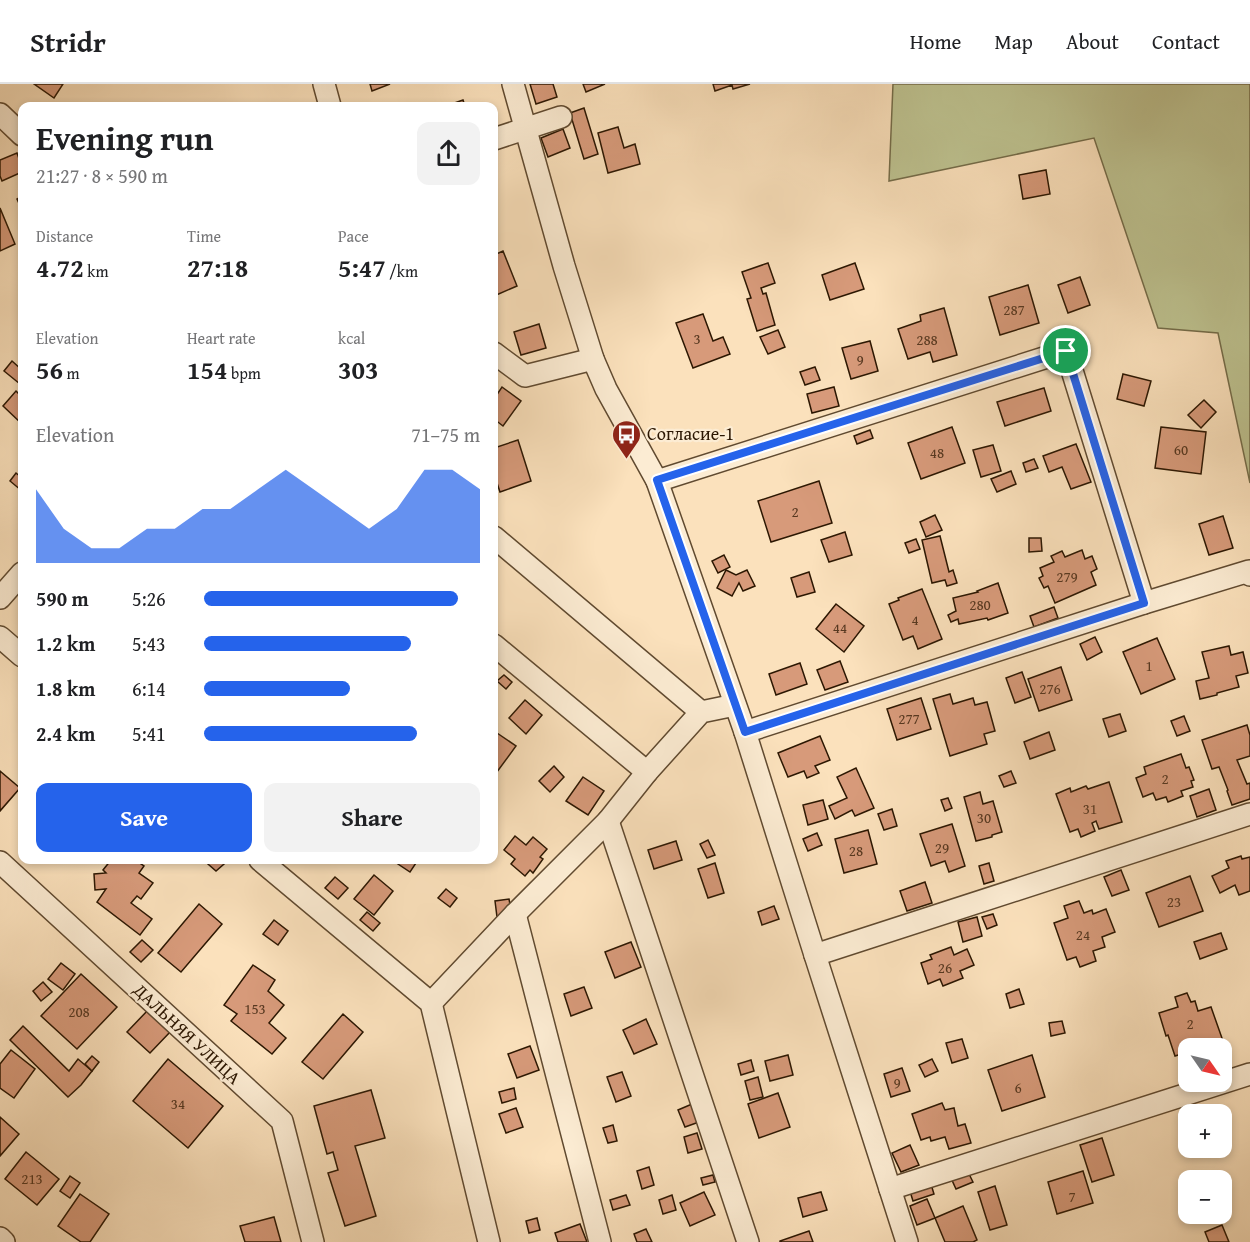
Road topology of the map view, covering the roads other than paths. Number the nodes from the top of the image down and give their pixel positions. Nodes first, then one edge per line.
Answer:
1 (324, 84) edge
2 (513, 84) edge
3 (329, 102) edge
4 (0, 114) edge
5 (561, 117) dead end
6 (526, 128) junction
7 (13, 134) edge
8 (498, 138) edge
9 (498, 356) edge
10 (593, 359) junction
11 (657, 480) junction
12 (498, 540) edge
13 (1249, 573) edge
14 (18, 578) edge
15 (0, 598) edge
16 (1144, 603) junction
17 (0, 636) edge
18 (498, 648) edge
19 (18, 652) edge
20 (735, 705) junction
21 (701, 712) junction
22 (745, 732) junction
23 (647, 772) junction
24 (1250, 814) edge
25 (608, 822) junction
26 (0, 862) edge
27 (265, 864) edge
28 (515, 914) junction
29 (814, 955) junction
30 (431, 1003) junction
31 (1250, 1074) edge
32 (890, 1189) junction
33 (0, 1238) edge
34 (4, 1242) edge
35 (313, 1242) edge
36 (489, 1242) edge
37 (600, 1242) edge
38 (748, 1242) edge
39 (907, 1242) edge

1 - 3 street
2 - 6 street
4 - 7 street
5 - 6 street
6 - 8 street
6 - 10 street
9 - 10 street
10 - 11 street
11 - 16 street
11 - 20 street
12 - 21 street
13 - 16 street
14 - 15 street
16 - 22 street
17 - 19 street
18 - 23 street
20 - 21 street
20 - 22 street
21 - 23 street
22 - 29 street
23 - 25 street
24 - 29 street
25 - 28 street
25 - 38 street
26 - 35 street, ДАЛЬНЯЯ УЛИЦА
27 - 30 street
28 - 30 street
28 - 37 street
29 - 32 street
30 - 36 street
31 - 32 street
32 - 39 street
33 - 34 street

